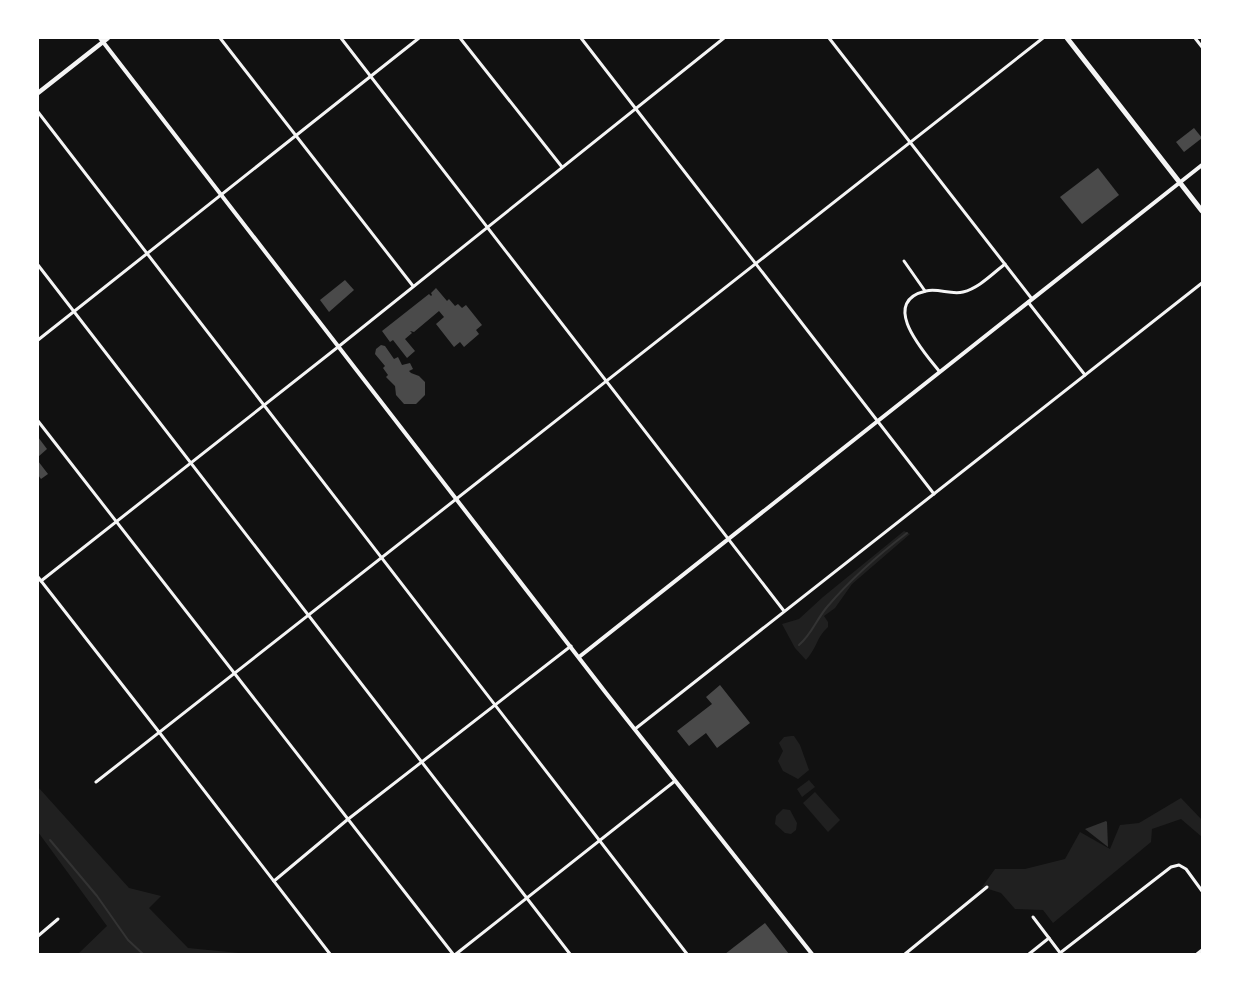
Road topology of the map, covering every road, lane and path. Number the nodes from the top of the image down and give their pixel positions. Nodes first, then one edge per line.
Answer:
1 (108, 38) edge
2 (220, 38) edge
3 (341, 38) edge
4 (419, 38) edge
5 (460, 38) edge
6 (581, 38) edge
7 (724, 38) edge
8 (829, 38) edge
9 (1043, 38) edge
10 (1067, 38) edge
11 (1195, 38) edge
12 (101, 40) edge
13 (1203, 47) edge
14 (371, 75) junction
15 (38, 93) edge
16 (636, 108) junction
17 (38, 112) edge
18 (297, 135) junction
19 (910, 141) junction
20 (1203, 165) edge
21 (562, 167) junction
22 (1180, 182) junction
23 (221, 195) junction
24 (1203, 211) edge
25 (488, 226) junction
26 (147, 254) junction
27 (904, 261) dead end
28 (756, 262) junction
29 (1005, 264) junction
30 (38, 265) edge
31 (1203, 283) edge
32 (413, 286) junction
33 (926, 291) junction
34 (1030, 300) junction
35 (74, 312) junction
36 (38, 340) edge
37 (338, 347) junction
38 (939, 372) junction
39 (1085, 375) junction
40 (607, 380) junction
41 (263, 405) junction
42 (877, 420) junction
43 (38, 421) edge
44 (190, 463) junction
45 (934, 494) junction
46 (455, 498) junction
47 (116, 522) junction
48 (729, 538) junction
49 (382, 557) junction
50 (38, 577) edge
51 (41, 581) junction
52 (784, 612) junction
53 (308, 615) junction
54 (571, 646) junction
55 (579, 657) junction
56 (234, 674) junction
57 (495, 704) junction
58 (635, 729) junction
59 (159, 732) junction
60 (422, 762) junction
61 (675, 781) junction
62 (96, 782) dead end
63 (347, 820) junction
64 (599, 841) junction
65 (274, 881) junction
66 (987, 887) dead end
67 (1203, 891) edge
68 (527, 899) junction
69 (1033, 917) dead end
70 (58, 919) dead end
71 (38, 936) edge
72 (1049, 938) junction
73 (1203, 950) edge
74 (330, 954) edge
75 (454, 954) edge
76 (570, 954) edge
77 (687, 954) edge
78 (813, 954) edge
79 (905, 954) edge
80 (1029, 954) edge
81 (1061, 954) edge
82 (1197, 954) edge

1 - 12 main road
2 - 18 street
3 - 14 street
4 - 14 street
5 - 21 street
6 - 16 street
7 - 16 street
8 - 19 street
9 - 19 street
10 - 22 highway
11 - 13 street
12 - 15 main road
12 - 23 street
14 - 18 street
14 - 25 street
16 - 21 street
16 - 28 street
17 - 26 street
18 - 23 street
18 - 32 street
19 - 28 street
19 - 29 street
20 - 22 street
21 - 25 street
22 - 24 highway
22 - 34 street
23 - 26 street
23 - 37 street
25 - 32 street
25 - 40 street
26 - 35 street
26 - 41 street
27 - 33 street
28 - 40 street
28 - 42 street
29 - 33 street
29 - 34 street
30 - 35 street
31 - 39 street
32 - 37 street
33 - 38 street
34 - 38 street
34 - 39 street
35 - 36 street
35 - 44 street
37 - 41 street
37 - 46 street
38 - 42 street
39 - 45 street
40 - 46 street
40 - 48 street
41 - 44 street
41 - 49 street
42 - 45 street
42 - 48 street
43 - 47 street
44 - 47 street
44 - 53 street
45 - 52 street
46 - 49 street
46 - 54 street
47 - 51 street
47 - 56 street
48 - 52 street
48 - 55 street
49 - 53 street
49 - 57 street
50 - 51 street
51 - 59 street
52 - 58 street
53 - 56 street
53 - 60 street
54 - 55 street
54 - 57 street
55 - 58 street
56 - 59 street
56 - 63 street
57 - 60 street
57 - 64 street
58 - 61 street
59 - 62 street
59 - 65 street
60 - 63 street
60 - 68 street
61 - 64 street
61 - 78 street
63 - 65 street
63 - 75 street
64 - 68 street
64 - 77 street
65 - 74 street
66 - 79 street
67 - 81 street
68 - 75 street
68 - 76 street
69 - 72 street
70 - 71 street
72 - 80 street
72 - 81 street
73 - 82 street

